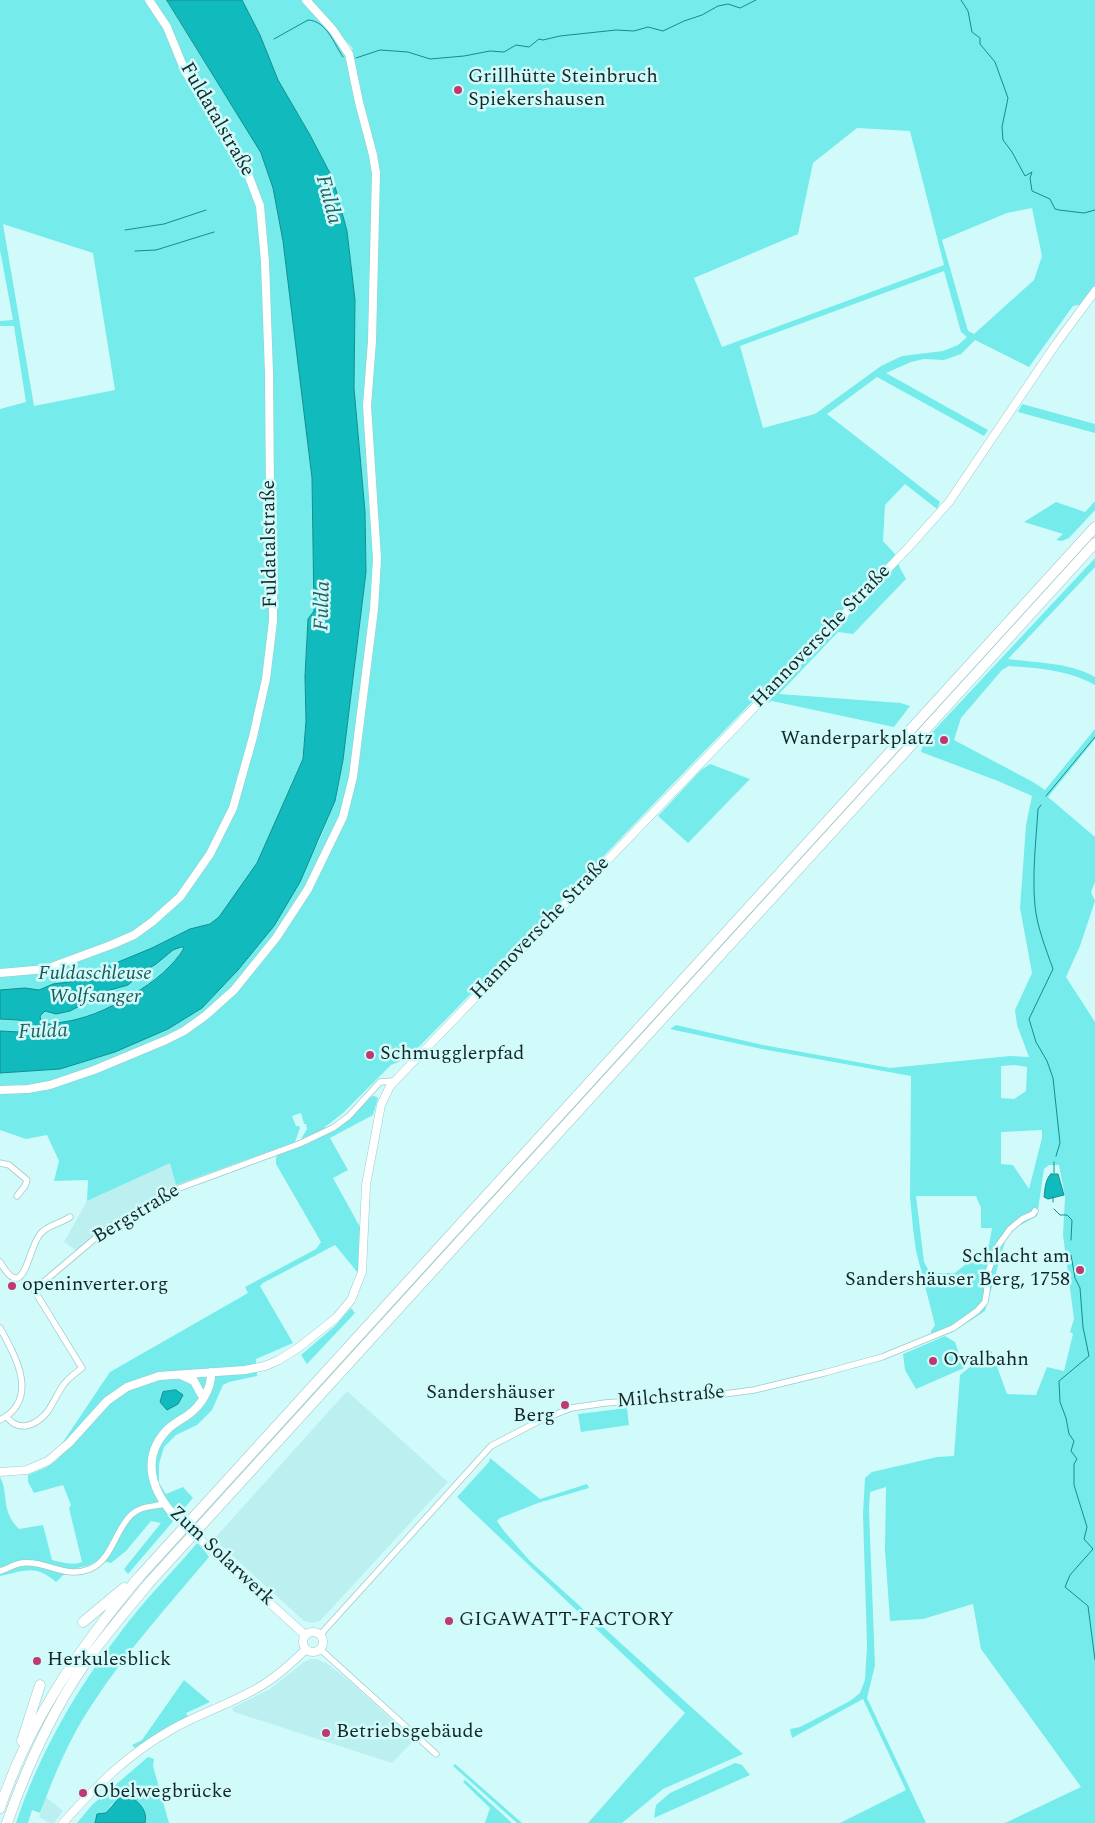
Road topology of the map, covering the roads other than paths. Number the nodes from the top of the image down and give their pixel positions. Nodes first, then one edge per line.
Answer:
1 (149, 0) edge
2 (306, 0) edge
3 (1095, 291) edge
4 (1095, 527) edge
5 (1095, 543) edge
6 (0, 973) edge
7 (394, 1081) junction
8 (0, 1090) edge
9 (0, 1163) edge
10 (17, 1196) dead end
11 (1035, 1211) dead end
12 (70, 1217) dead end
13 (0, 1262) edge
14 (0, 1328) edge
15 (208, 1372) junction
16 (177, 1374) junction
17 (201, 1397) junction
18 (6, 1416) junction
19 (0, 1420) edge
20 (0, 1472) edge
21 (164, 1504) junction
22 (0, 1571) edge
23 (139, 1577) junction
24 (83, 1622) dead end
25 (305, 1635) junction
26 (320, 1635) junction
27 (306, 1649) junction
28 (320, 1649) junction
29 (40, 1685) dead end
30 (436, 1754) dead end
31 (16, 1766) junction
32 (0, 1808) edge
33 (8, 1823) edge
34 (63, 1823) edge

1 - 6 main road, Fuldatalstraße
2 - 8 main road
3 - 7 main road, Hannoversche Straße
4 - 23 highway
5 - 33 highway
7 - 15 main road, Hannoversche Straße
7 - 18 street, Bergstraße
9 - 10 street
11 - 26 street, Milchstraße
12 - 13 street
14 - 18 street
15 - 16 main road, Hannoversche Straße
15 - 17 main road, Zum Solarwerk
16 - 17 main road
16 - 20 main road, Hannoversche Straße
17 - 21 main road, Zum Solarwerk
18 - 19 street
21 - 22 street
21 - 25 main road, Zum Solarwerk, bridge
23 - 24 highway
23 - 31 highway
25 - 26 main road
25 - 27 main road
26 - 28 main road
27 - 28 main road
27 - 34 main road
28 - 30 street
29 - 31 highway
31 - 32 highway

